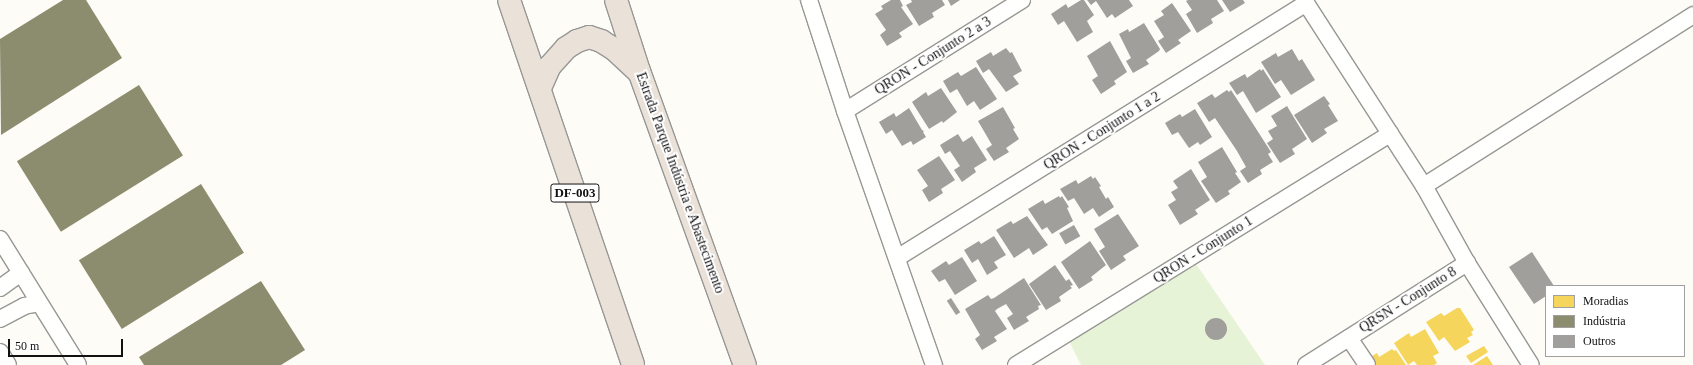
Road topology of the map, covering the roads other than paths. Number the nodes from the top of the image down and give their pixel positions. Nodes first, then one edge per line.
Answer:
1 (498, 0) edge
2 (509, 0) edge
3 (616, 0) edge
4 (809, 0) edge
5 (1022, 0) edge
6 (1305, 2) edge
7 (1693, 15) edge
8 (516, 21) junction
9 (639, 72) junction
10 (540, 88) junction
11 (845, 111) junction
12 (1390, 134) junction
13 (1424, 186) junction
14 (0, 239) edge
15 (897, 258) junction
16 (1467, 263) junction
17 (21, 273) junction
18 (0, 288) edge
19 (39, 303) junction
20 (0, 319) edge
21 (1349, 338) junction
22 (0, 352) edge
23 (8, 365) edge
24 (78, 365) edge
25 (633, 365) edge
26 (745, 365) edge
27 (934, 365) edge
28 (1016, 365) edge
29 (1306, 365) edge
30 (1367, 365) edge
31 (1530, 365) edge

1 - 8 highway
2 - 8 highway, DF-003
3 - 9 highway, Estrada Parque Indústria e Abastecimento
4 - 11 street
5 - 11 street, QRON - Conjunto 2 a 3
6 - 12 street
6 - 15 street, QRON - Conjunto 1 a 2
7 - 13 street
8 - 10 highway, DF-003
9 - 10 highway
9 - 26 highway, Estrada Parque Indústria e Abastecimento
10 - 25 highway, DF-003
11 - 15 street
12 - 13 street
12 - 28 street, QRON - Conjunto 1
13 - 16 street
14 - 17 street
15 - 27 street
16 - 21 street, QRSN - Conjunto 8
16 - 31 street
17 - 18 street
17 - 19 street
19 - 20 street
19 - 24 street
21 - 29 street, QRSN - Conjunto 8
21 - 30 street, QRSN - Conjunto 8
22 - 23 street

